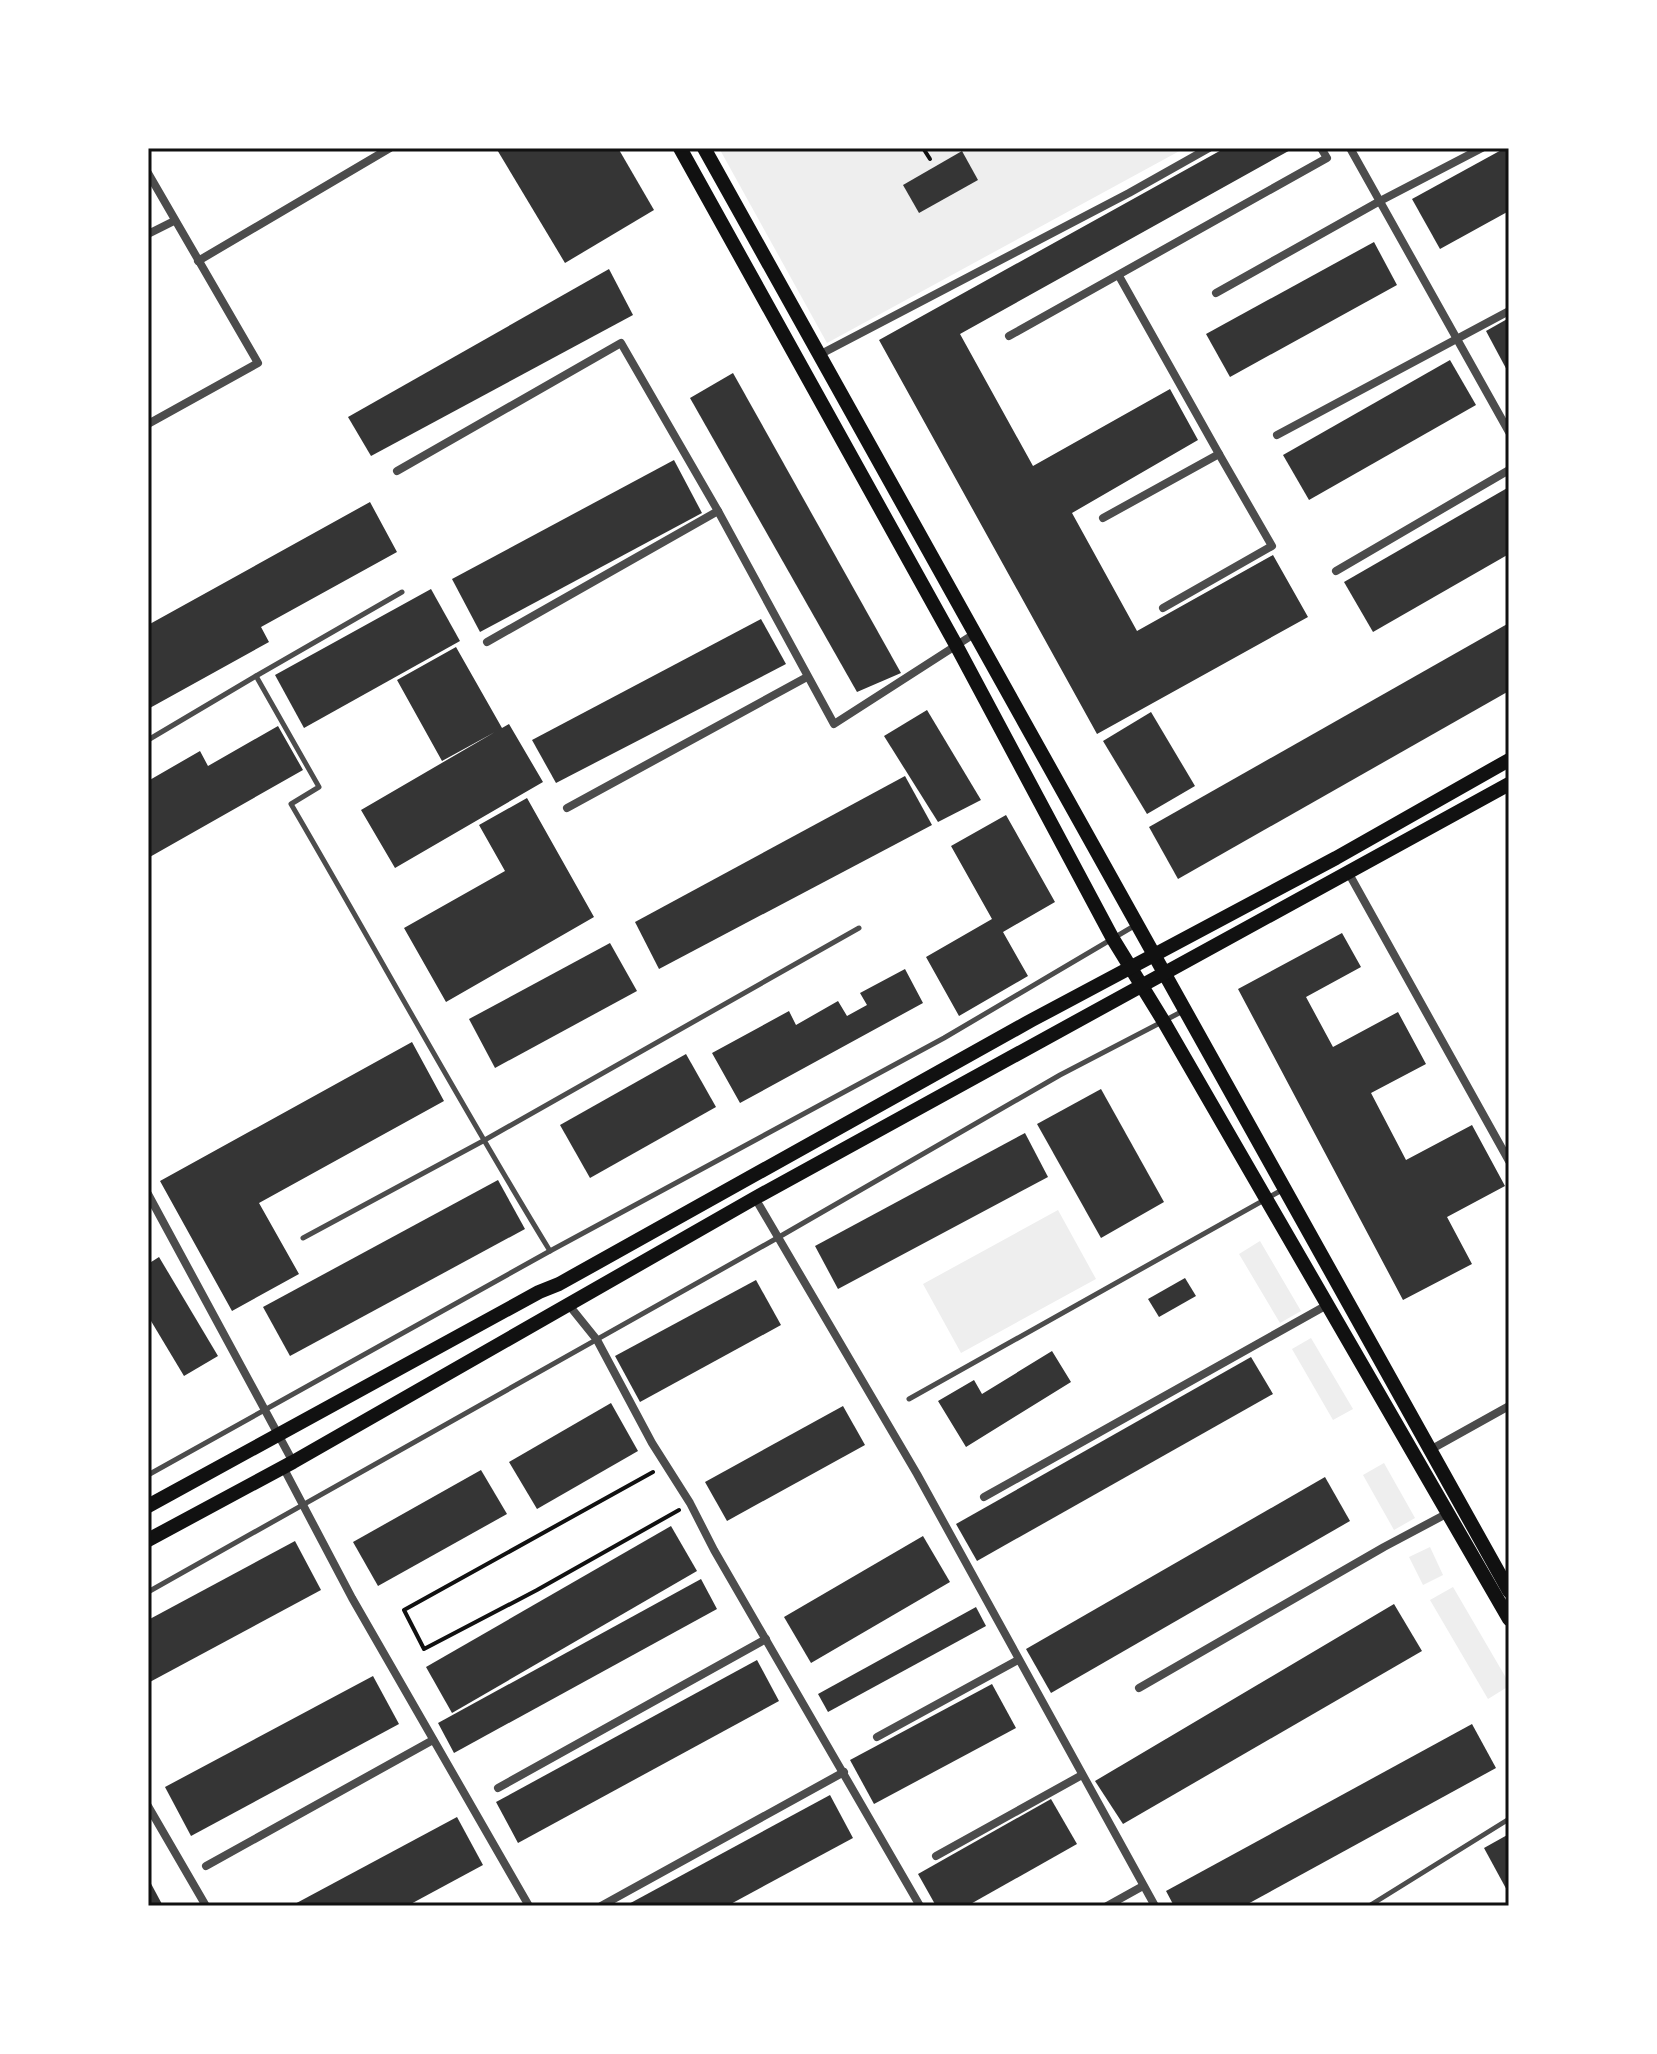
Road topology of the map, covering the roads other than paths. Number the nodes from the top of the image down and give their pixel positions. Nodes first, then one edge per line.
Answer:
1 (390, 148) edge
2 (680, 148) edge
3 (704, 148) edge
4 (1209, 148) edge
5 (1321, 148) edge
6 (1350, 148) edge
7 (1482, 148) edge
8 (148, 173) edge
9 (1380, 201) junction
10 (174, 221) junction
11 (148, 234) edge
12 (198, 261) junction
13 (1119, 276) junction
14 (1216, 293) dead end
15 (1509, 311) edge
16 (1009, 336) dead end
17 (1457, 340) junction
18 (819, 355) junction
19 (148, 424) edge
20 (1509, 432) edge
21 (1277, 435) dead end
22 (1219, 454) junction
23 (1509, 470) edge
24 (397, 471) dead end
25 (718, 511) junction
26 (1103, 518) dead end
27 (1336, 571) dead end
28 (402, 592) dead end
29 (1163, 608) dead end
30 (974, 634) junction
31 (487, 642) dead end
32 (956, 645) junction
33 (256, 676) junction
34 (807, 677) junction
35 (148, 740) edge
36 (1509, 760) edge
37 (1509, 784) edge
38 (567, 808) dead end
39 (1347, 871) junction
40 (1138, 924) junction
41 (859, 928) dead end
42 (1113, 939) junction
43 (1154, 956) junction
44 (1131, 968) junction
45 (1163, 972) junction
46 (1142, 984) junction
47 (1185, 1011) junction
48 (1164, 1022) junction
49 (483, 1141) junction
50 (1509, 1161) edge
51 (1284, 1189) junction
52 (148, 1194) edge
53 (755, 1198) junction
54 (1266, 1199) junction
55 (779, 1237) junction
56 (303, 1238) dead end
57 (550, 1251) junction
58 (568, 1304) junction
59 (1327, 1305) junction
60 (597, 1340) junction
61 (909, 1399) dead end
62 (1509, 1406) edge
63 (265, 1410) junction
64 (278, 1434) junction
65 (1430, 1450) junction
66 (288, 1464) junction
67 (148, 1475) edge
68 (984, 1497) dead end
69 (301, 1504) junction
70 (148, 1506) edge
71 (1448, 1513) junction
72 (148, 1540) edge
73 (1509, 1591) edge
74 (148, 1592) edge
75 (1509, 1619) edge
76 (766, 1639) junction
77 (1018, 1660) junction
78 (1139, 1688) dead end
79 (877, 1737) dead end
80 (433, 1740) junction
81 (844, 1772) junction
82 (1082, 1775) junction
83 (498, 1788) dead end
84 (148, 1806) edge
85 (1509, 1819) edge
86 (936, 1856) dead end
87 (206, 1866) dead end
88 (1143, 1886) junction
89 (206, 1906) edge
90 (529, 1906) edge
91 (601, 1906) edge
92 (920, 1906) edge
93 (1107, 1906) edge
94 (1155, 1906) edge
95 (1369, 1906) edge

1 - 12 street
2 - 32 main road
3 - 18 main road
4 - 18 street
5 - 13 street
6 - 9 street
7 - 9 street
8 - 10 street
9 - 14 street
9 - 17 street
10 - 11 street
10 - 12 street
12 - 19 street
13 - 16 street
13 - 22 street
15 - 17 street
17 - 20 street
17 - 21 street
18 - 30 main road
22 - 26 street
22 - 29 street
23 - 27 street
24 - 25 street
25 - 31 street
25 - 34 street
28 - 33 lane
30 - 32 street
30 - 40 main road
32 - 34 street
32 - 42 main road
33 - 35 lane
33 - 49 lane
34 - 38 street
36 - 43 main road
37 - 39 main road
39 - 45 main road
39 - 50 street
40 - 42 lane
40 - 43 main road
41 - 49 lane
42 - 44 main road
42 - 57 lane
43 - 44 main road
43 - 45 main road
44 - 46 main road
44 - 64 main road
45 - 46 main road
45 - 47 main road
46 - 48 main road
46 - 53 main road
47 - 48 lane
47 - 51 main road
48 - 54 main road
48 - 55 lane
49 - 56 lane
49 - 57 lane
51 - 54 lane
51 - 65 main road
52 - 63 street
53 - 55 street
53 - 58 main road
54 - 59 main road
54 - 61 lane
55 - 60 lane
55 - 77 street
57 - 63 lane
58 - 60 street
58 - 66 main road
59 - 68 street
59 - 71 main road
60 - 69 lane
60 - 76 street
62 - 65 street
63 - 64 street
63 - 67 lane
64 - 66 street
64 - 70 main road
65 - 73 main road
66 - 69 street
66 - 72 main road
69 - 74 lane
69 - 80 street
71 - 75 main road
71 - 78 street
76 - 81 street
76 - 83 street
77 - 79 street
77 - 82 street
80 - 87 street
80 - 90 street
81 - 91 street
81 - 92 street
82 - 86 street
82 - 88 street
84 - 89 street
85 - 95 lane
88 - 93 street
88 - 94 street

